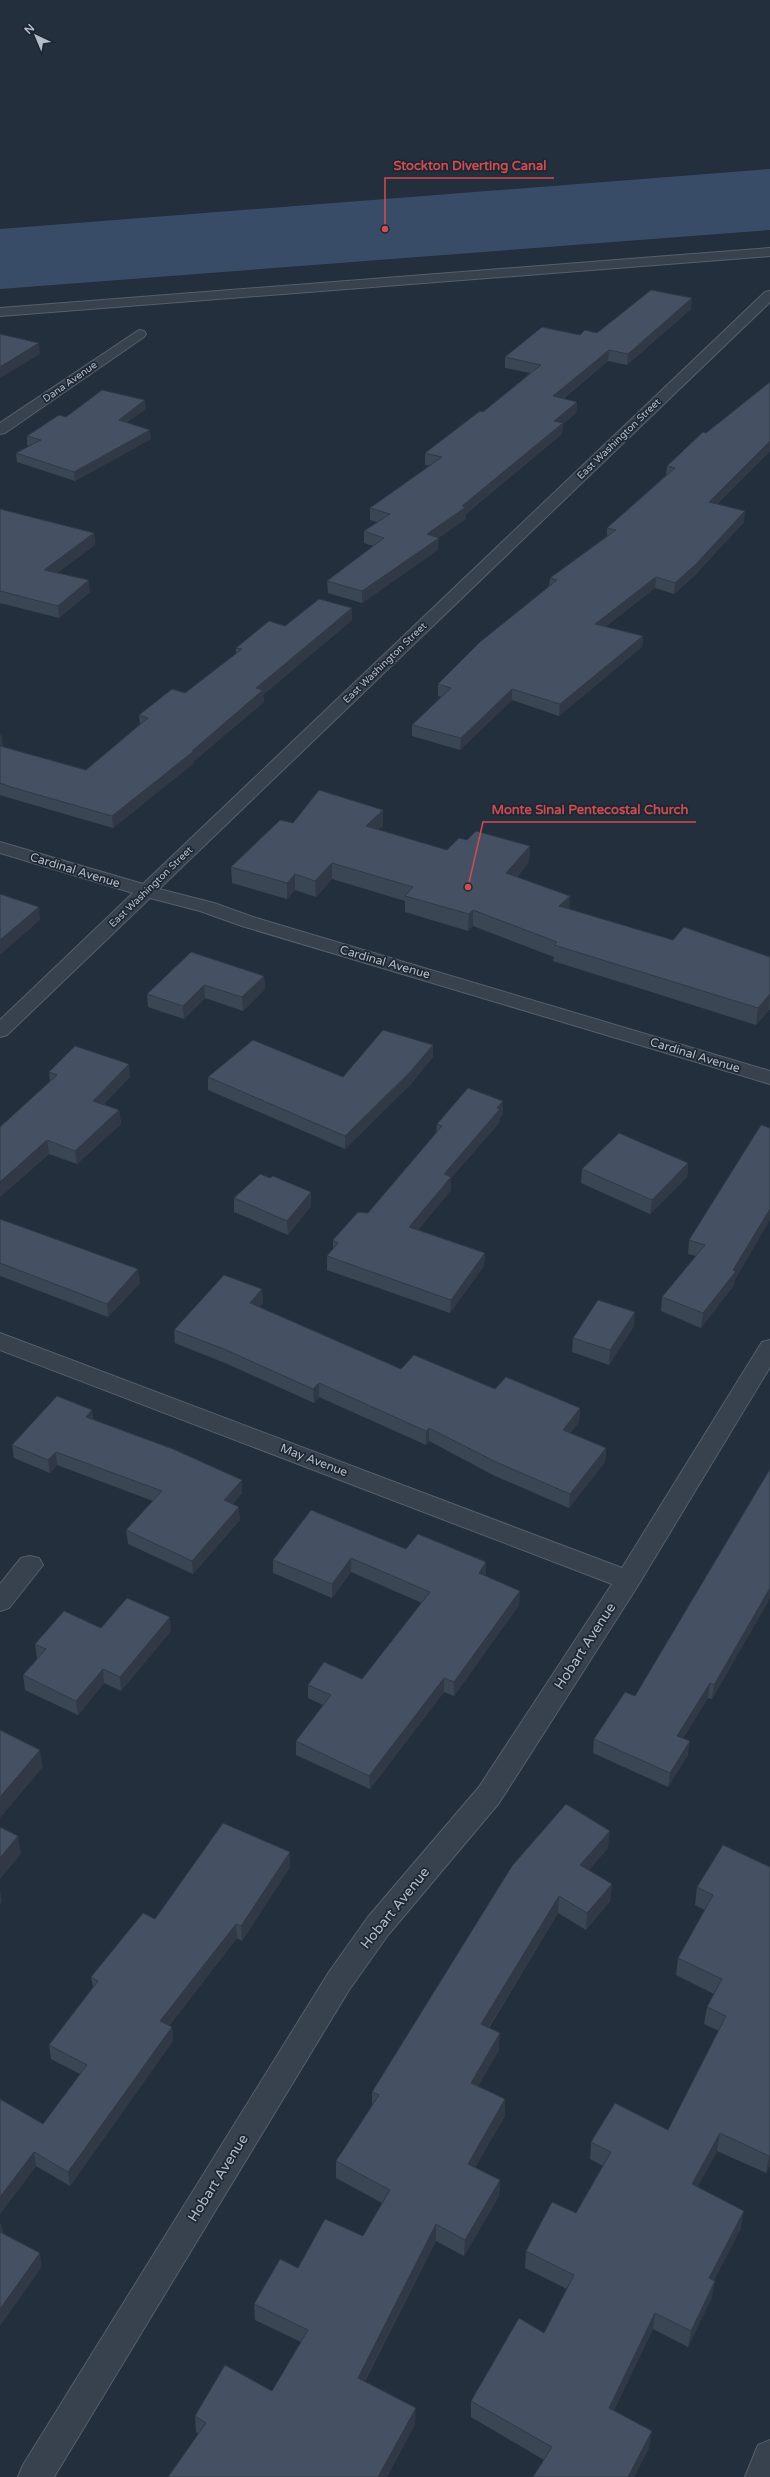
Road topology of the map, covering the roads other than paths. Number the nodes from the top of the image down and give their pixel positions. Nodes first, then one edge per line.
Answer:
1 (770, 252) edge
2 (770, 295) edge
3 (0, 312) edge
4 (139, 334) dead end
5 (0, 430) edge
6 (0, 847) edge
7 (146, 891) junction
8 (0, 1031) edge
9 (770, 1078) edge
10 (0, 1341) edge
11 (770, 1348) edge
12 (30, 1565) dead end
13 (628, 1580) junction
14 (0, 1601) edge
15 (770, 2457) edge
16 (35, 2477) edge
17 (762, 2477) edge

1 - 3 street
2 - 7 street, East Washington Street
4 - 5 street, Dana Avenue
6 - 7 street, Cardinal Avenue
7 - 8 street, East Washington Street
7 - 9 street, Cardinal Avenue
10 - 13 street, May Avenue
11 - 13 street, Hobart Avenue
12 - 14 street
13 - 16 street, Hobart Avenue
15 - 17 street

